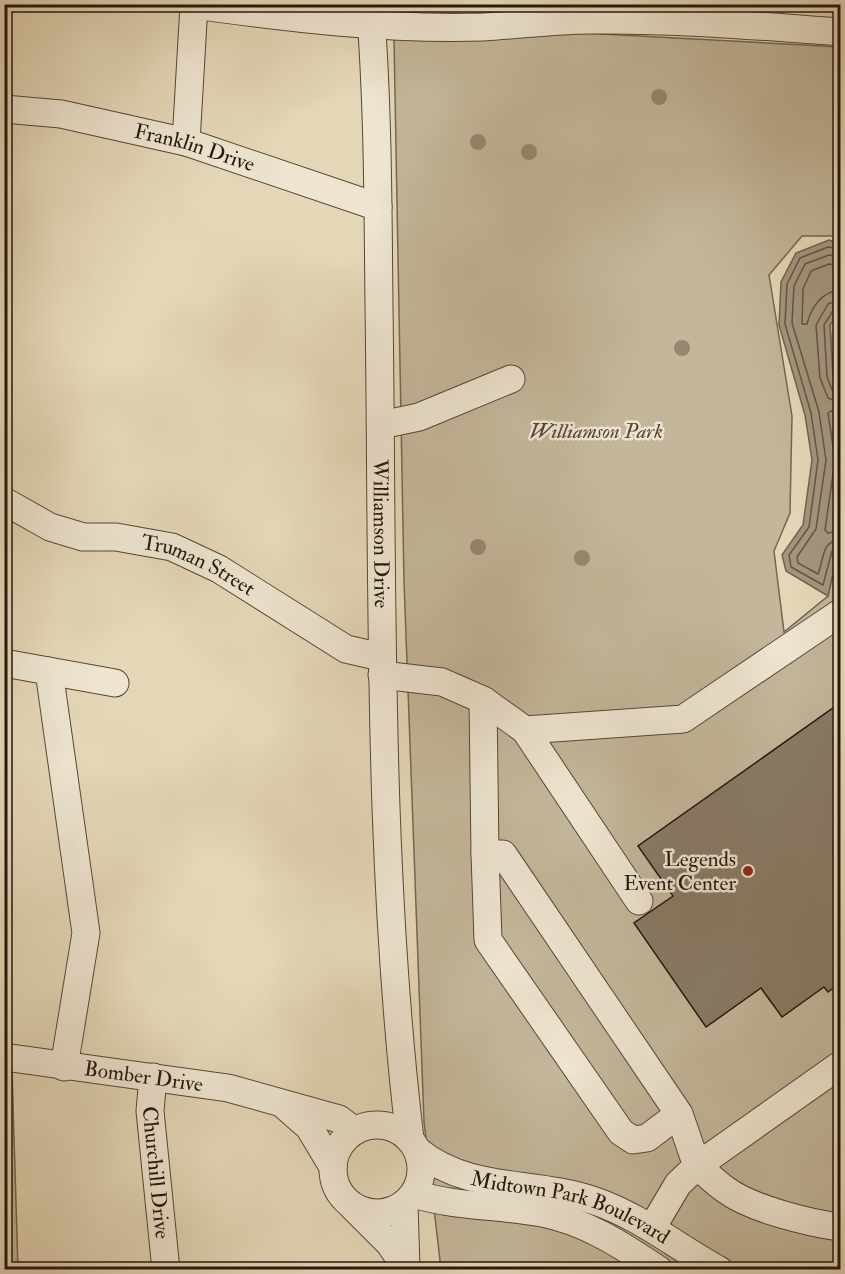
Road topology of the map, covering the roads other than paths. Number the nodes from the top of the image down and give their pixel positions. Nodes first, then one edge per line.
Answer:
1 (371, 14) edge
2 (840, 32) edge
3 (4, 109) edge
4 (186, 142) junction
5 (378, 207) junction
6 (511, 379) dead end
7 (381, 425) junction
8 (4, 501) edge
9 (840, 612) edge
10 (4, 663) edge
11 (381, 666) junction
12 (49, 670) junction
13 (115, 683) dead end
14 (483, 700) junction
15 (525, 730) junction
16 (485, 854) junction
17 (639, 901) dead end
18 (4, 1057) edge
19 (402, 1063) junction
20 (840, 1065) edge
21 (64, 1067) junction
22 (153, 1077) junction
23 (282, 1103) junction
24 (679, 1114) junction
25 (362, 1128) junction
26 (414, 1145) junction
27 (697, 1166) junction
28 (333, 1167) junction
29 (409, 1199) junction
30 (350, 1204) junction
31 (840, 1227) edge
32 (652, 1228) junction
33 (406, 1268) edge
34 (166, 1269) edge
35 (659, 1269) edge
36 (719, 1269) edge

1 - 2 street
1 - 4 street
1 - 5 street, Williamson Drive
3 - 4 street, Franklin Drive
4 - 5 street, Franklin Drive
5 - 7 street, Williamson Drive
6 - 7 street
7 - 11 street, Williamson Drive
8 - 11 street, Truman Street
9 - 15 street
10 - 12 street
11 - 14 street, Truman Street
11 - 19 street, Williamson Drive
12 - 13 street
12 - 21 street
14 - 15 street, Truman Street
14 - 16 street
15 - 17 street
16 - 24 street
16 - 24 street
18 - 21 street, Bomber Drive
19 - 25 street, Williamson Drive
19 - 26 street, Williamson Drive
20 - 27 street
21 - 22 street, Bomber Drive
22 - 23 street, Bomber Drive
22 - 34 street, Churchill Drive
23 - 25 street, Bomber Drive
23 - 28 street, Bomber Drive
24 - 27 street
25 - 26 street
25 - 28 street
26 - 29 street
26 - 32 street, Midtown Park Boulevard
27 - 31 street
27 - 32 street
28 - 30 street
29 - 30 street
29 - 33 street
29 - 35 street, Midtown Park Boulevard
30 - 33 street
32 - 36 street, Midtown Park Boulevard

